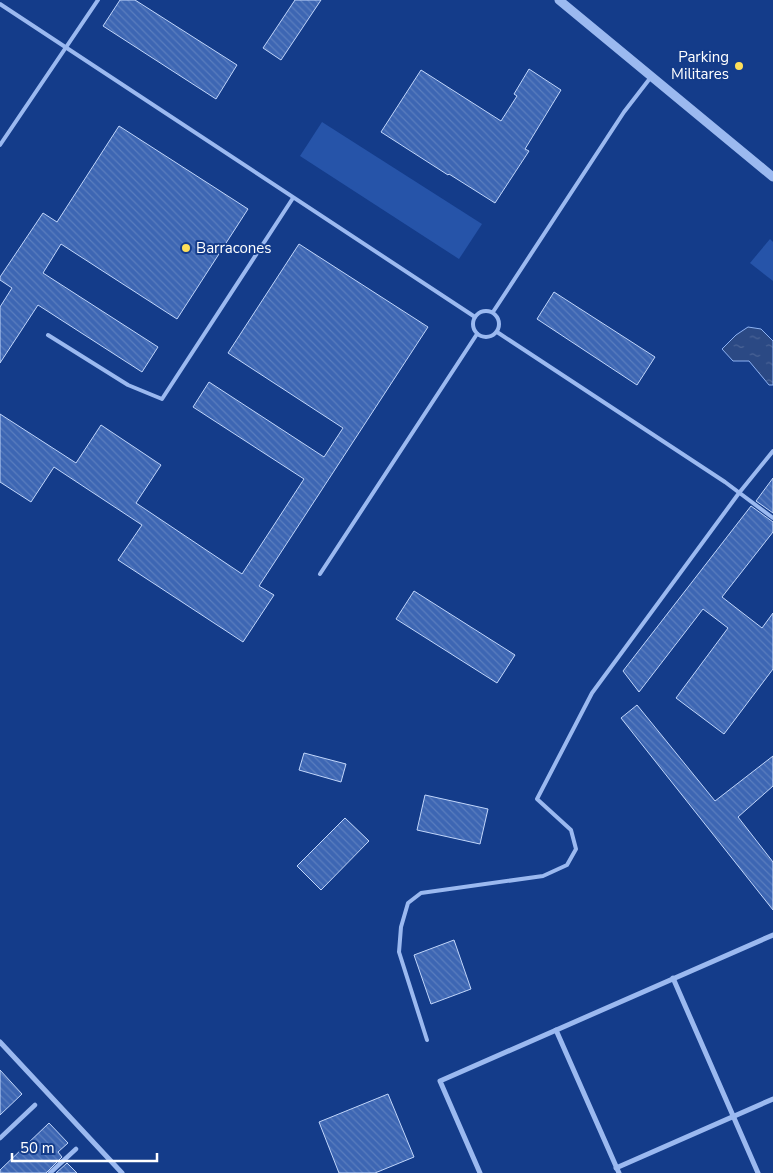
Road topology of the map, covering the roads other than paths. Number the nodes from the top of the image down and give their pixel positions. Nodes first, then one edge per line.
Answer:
1 (98, 0) edge
2 (559, 0) edge
3 (0, 4) edge
4 (66, 48) junction
5 (651, 77) junction
6 (0, 145) edge
7 (773, 177) edge
8 (293, 198) junction
9 (493, 312) junction
10 (475, 317) junction
11 (497, 332) junction
12 (477, 334) junction
13 (48, 335) dead end
14 (773, 451) edge
15 (739, 493) junction
16 (773, 518) edge
17 (320, 574) dead end
18 (773, 935) edge
19 (673, 978) junction
20 (556, 1030) junction
21 (427, 1040) dead end
22 (0, 1042) edge
23 (773, 1099) edge
24 (35, 1105) dead end
25 (733, 1116) junction
26 (0, 1138) edge
27 (76, 1149) dead end
28 (618, 1171) edge
29 (50, 1173) edge
30 (122, 1173) edge
31 (480, 1173) edge
32 (758, 1173) edge

1 - 4 lane
2 - 5 street
3 - 4 lane
4 - 6 lane
4 - 8 lane
5 - 7 street
5 - 9 lane
8 - 10 lane
8 - 13 lane
9 - 10 lane
9 - 11 lane
10 - 12 lane
11 - 12 lane
11 - 15 lane
12 - 17 lane
14 - 15 lane
15 - 16 lane
15 - 21 lane
18 - 19 street
19 - 20 street
19 - 25 street
20 - 28 street
20 - 31 street
22 - 30 street
23 - 25 street
24 - 26 street
25 - 28 street
25 - 32 street
27 - 29 street

